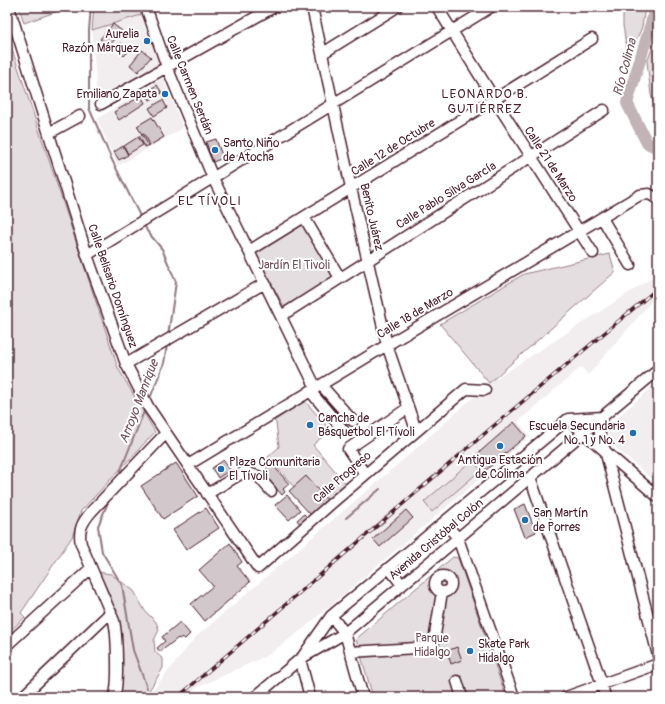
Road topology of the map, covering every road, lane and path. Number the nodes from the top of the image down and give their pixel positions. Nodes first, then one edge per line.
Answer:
1 (9, 7) edge
2 (146, 7) edge
3 (274, 7) edge
4 (312, 7) edge
5 (397, 7) edge
6 (437, 7) edge
7 (491, 7) edge
8 (452, 31) junction
9 (592, 39) dead end
10 (323, 53) junction
11 (167, 67) junction
12 (494, 100) junction
13 (101, 104) dead end
14 (334, 104) junction
15 (604, 110) dead end
16 (80, 116) dead end
17 (49, 133) junction
18 (531, 157) junction
19 (213, 178) junction
20 (351, 188) junction
21 (658, 199) edge
22 (304, 217) junction
23 (602, 218) junction
24 (580, 232) junction
25 (249, 251) junction
26 (593, 252) dead end
27 (87, 255) junction
28 (368, 260) junction
29 (630, 265) dead end
30 (340, 278) junction
31 (265, 283) junction
32 (281, 316) junction
33 (387, 345) junction
34 (126, 364) junction
35 (658, 370) edge
36 (316, 388) junction
37 (485, 390) dead end
38 (408, 408) junction
39 (602, 417) junction
40 (568, 419) junction
41 (416, 430) junction
42 (584, 432) junction
43 (166, 433) junction
44 (604, 450) junction
45 (188, 465) junction
46 (365, 474) junction
47 (530, 477) junction
48 (271, 491) dead end
49 (207, 494) junction
50 (658, 496) edge
51 (444, 522) junction
52 (458, 538) junction
53 (92, 568) junction
54 (258, 568) joint
55 (389, 568) junction
56 (402, 585) junction
57 (442, 592) dead end
58 (111, 612) junction
59 (331, 616) junction
60 (345, 633) junction
61 (7, 645) edge
62 (350, 652) junction
63 (658, 655) edge
64 (300, 659) junction
65 (658, 664) edge
66 (457, 681) dead end
67 (602, 684) junction
68 (115, 696) edge
69 (22, 697) edge
70 (255, 697) edge
71 (310, 697) edge
72 (364, 697) edge
73 (462, 697) edge
74 (514, 697) edge
75 (566, 697) edge
76 (605, 697) edge

1 - 17 street, Calle Belisario Domínguez
2 - 11 street, Calle Carmen Serdán
3 - 11 street
4 - 10 street, Benito Juárez
5 - 10 street
6 - 8 street, Calle 21 de Marzo
7 - 8 street
8 - 12 street, Calle 21 de Marzo
8 - 14 street
9 - 12 street, Calle 12 de Octubre
10 - 14 street, Benito Juárez
11 - 13 street
11 - 19 street, Calle Carmen Serdán
12 - 18 street, Calle 21 de Marzo
12 - 20 street, Calle 12 de Octubre
14 - 19 street
14 - 20 street, Benito Juárez
15 - 18 street, Calle Pablo Silva García
16 - 17 street
17 - 27 street, Calle Belisario Domínguez
18 - 24 street, Calle 21 de Marzo
18 - 28 street, Calle Pablo Silva García
19 - 25 street, Calle Carmen Serdán
19 - 27 street
20 - 22 street, Calle 12 de Octubre
20 - 28 street, Benito Juárez
21 - 23 street, Calle 18 de Marzo
22 - 25 street, Calle 12 de Octubre
22 - 30 street
23 - 24 street, Calle 18 de Marzo
23 - 29 street
24 - 26 street, Calle 21 de Marzo
24 - 33 street, Calle 18 de Marzo
25 - 31 street, Calle Carmen Serdán
27 - 34 street, Calle Belisario Domínguez
28 - 30 street, Calle Pablo Silva García
28 - 33 street, Benito Juárez
30 - 32 street, Calle Pablo Silva García
31 - 32 street, Calle Carmen Serdán
31 - 34 street
32 - 36 street, Calle Carmen Serdán
33 - 36 street, Calle 18 de Marzo
33 - 38 street, Benito Juárez
34 - 43 street, Calle Belisario Domínguez
35 - 39 street, Avenida Cristóbal Colón
36 - 36 street
36 - 45 street, Calle 18 de Marzo
37 - 41 street, Calle Progreso
38 - 41 street, Benito Juárez
38 - 46 street
39 - 40 street
39 - 42 street, Avenida Cristóbal Colón
39 - 44 street
40 - 42 street
40 - 51 street, Avenida Cristóbal Colón
41 - 46 street, Calle Progreso
42 - 44 street
42 - 47 street, Avenida Cristóbal Colón
43 - 45 street, Calle Belisario Domínguez
43 - 53 street
44 - 50 street
44 - 63 street
45 - 49 street, Calle Belisario Domínguez
46 - 54 street, Calle Progreso
47 - 52 street, Avenida Cristóbal Colón
47 - 67 street
48 - 49 street
49 - 54 street, Calle Belisario Domínguez
51 - 52 street
51 - 55 street, Avenida Cristóbal Colón
52 - 56 street, Avenida Cristóbal Colón
52 - 74 street
53 - 58 street
53 - 61 street
55 - 56 street
55 - 59 street, Avenida Cristóbal Colón
56 - 60 street, Avenida Cristóbal Colón
57 - 62 street
58 - 68 street
58 - 69 street
59 - 60 street
59 - 64 street, Avenida Cristóbal Colón
60 - 62 street
60 - 64 street, Avenida Cristóbal Colón
62 - 72 street
64 - 70 street, Avenida Cristóbal Colón
64 - 71 street
65 - 67 street
66 - 73 street
67 - 75 street
67 - 76 street

